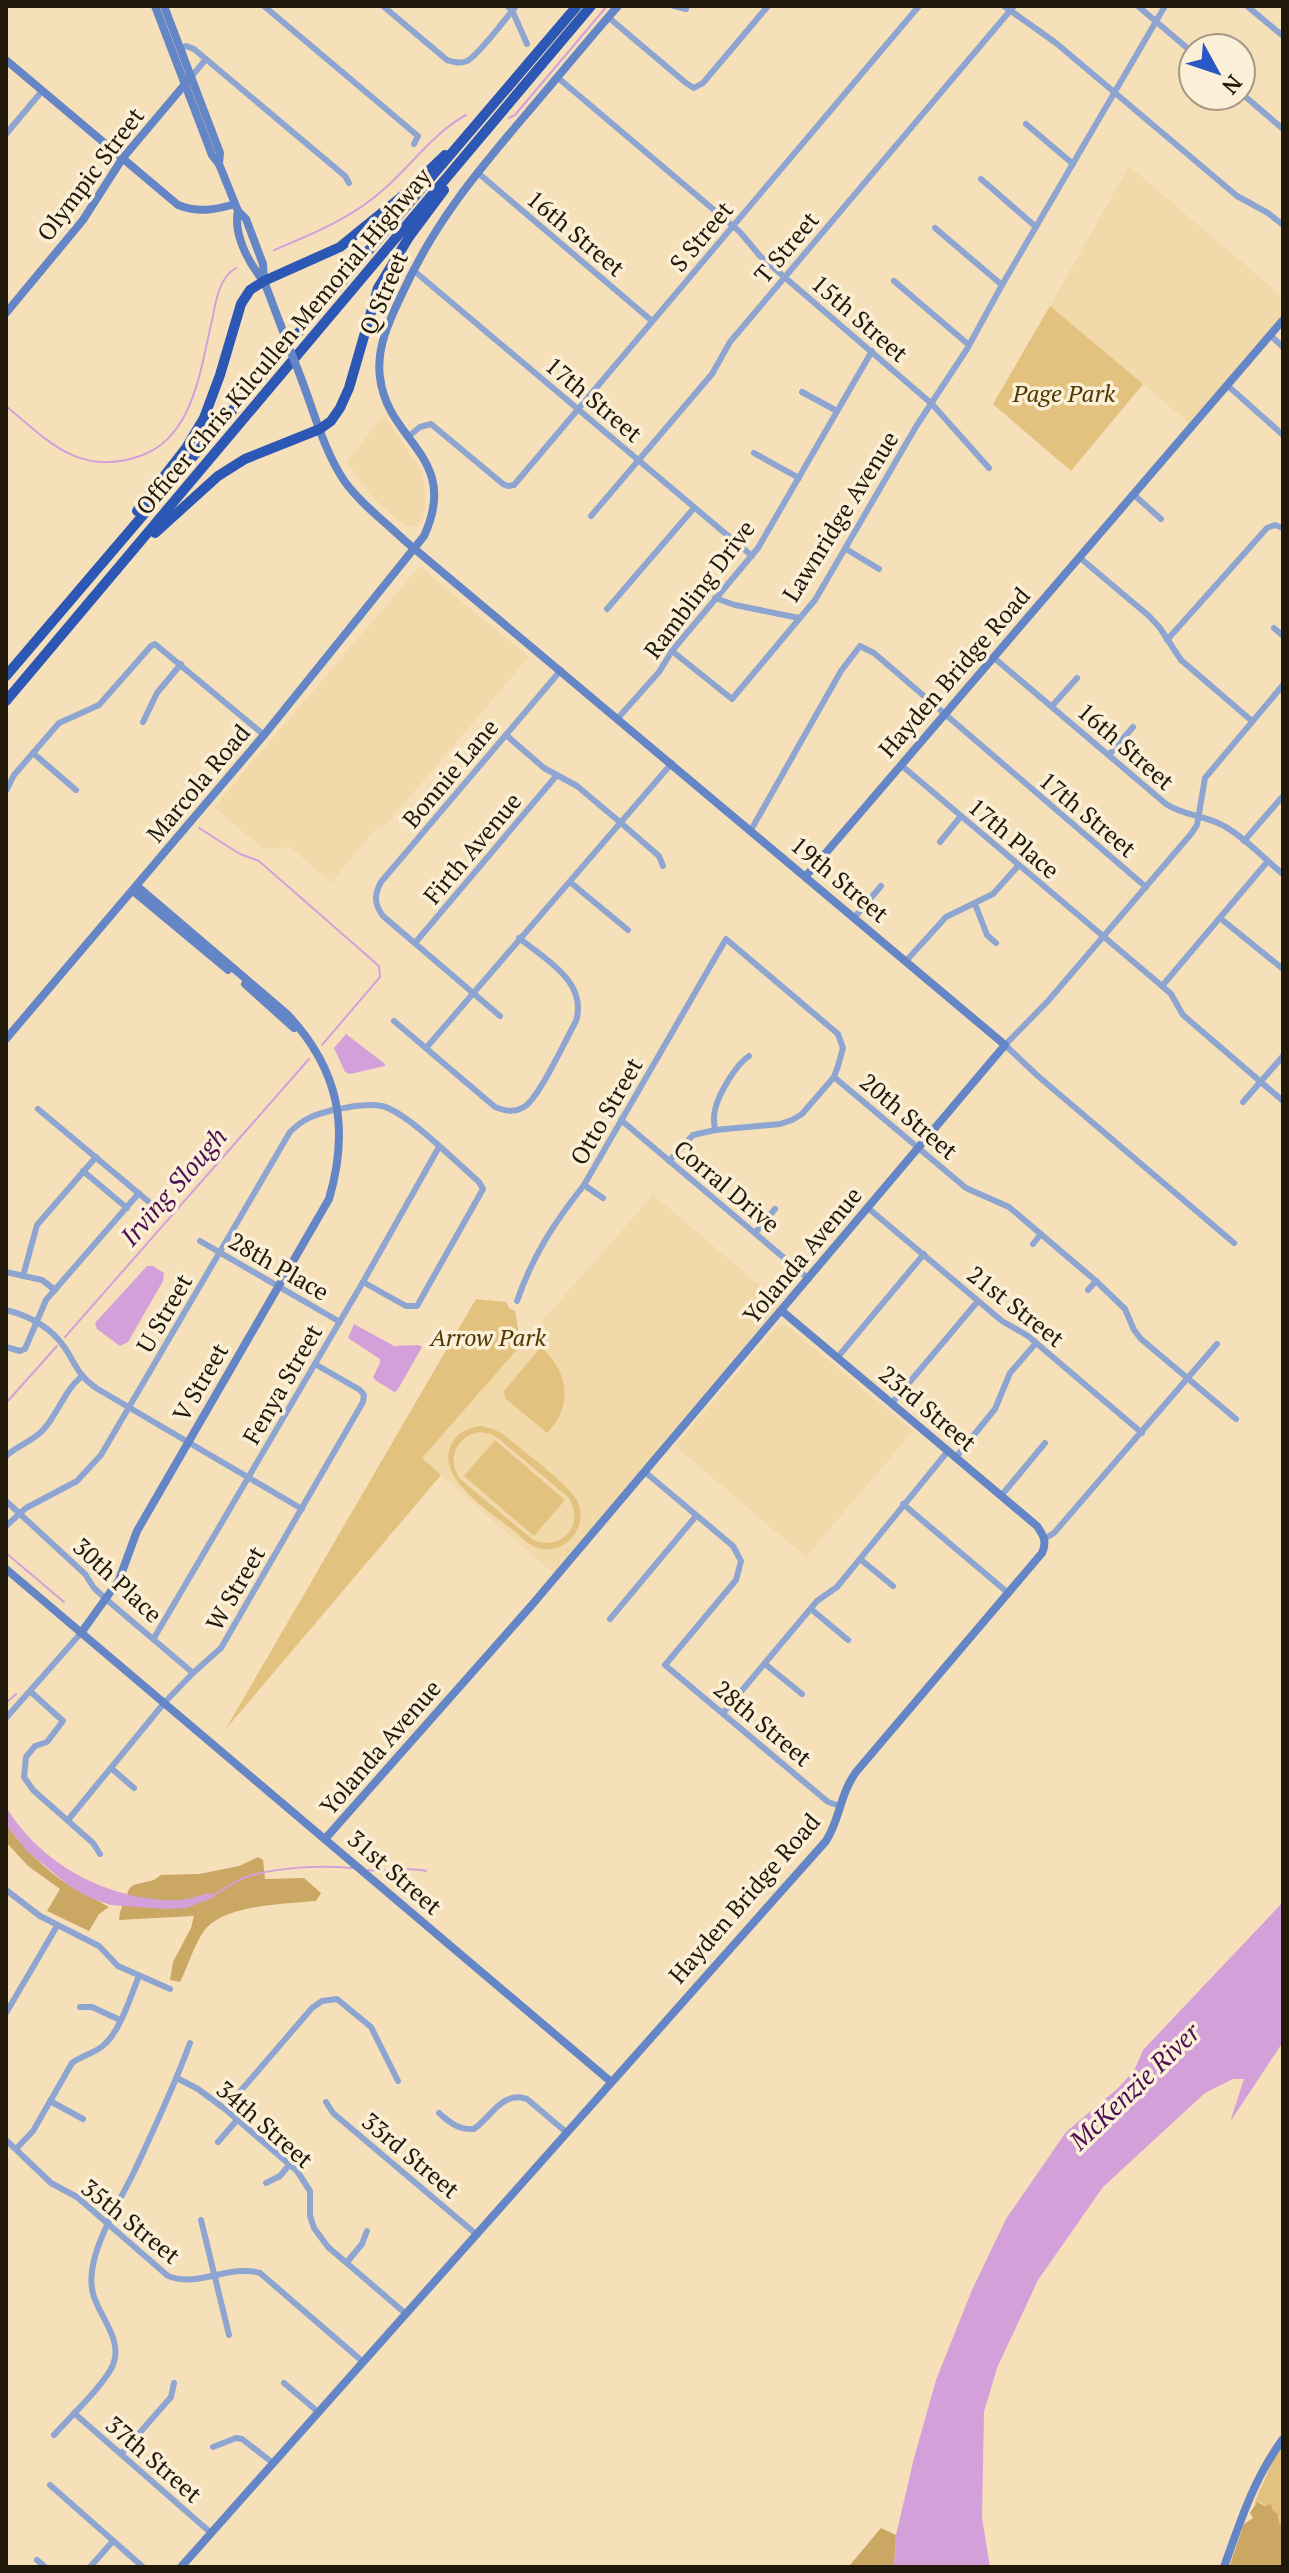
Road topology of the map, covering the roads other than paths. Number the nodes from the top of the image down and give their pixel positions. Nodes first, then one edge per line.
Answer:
1 (155, 6) edge
2 (164, 6) edge
3 (264, 6) edge
4 (383, 6) edge
5 (577, 6) edge
6 (591, 6) edge
7 (618, 6) edge
8 (674, 6) edge
9 (768, 6) edge
10 (919, 6) edge
11 (1165, 6) edge
12 (1247, 6) edge
13 (512, 7) edge
14 (1139, 7) edge
15 (1010, 8) edge
16 (686, 9) dead end
17 (608, 17) junction
18 (1156, 21) junction
19 (1283, 36) edge
20 (1177, 39) edge
21 (527, 44) dead end
22 (180, 49) junction
23 (206, 59) junction
24 (6, 60) edge
25 (557, 77) junction
26 (188, 81) junction
27 (42, 91) junction
28 (1115, 93) junction
29 (1257, 107) edge
30 (1026, 124) dead end
31 (1283, 129) edge
32 (6, 134) edge
33 (414, 144) dead end
34 (457, 148) junction
35 (122, 159) junction
36 (460, 162) junction
37 (1073, 164) junction
38 (477, 172) junction
39 (981, 179) dead end
40 (349, 183) dead end
41 (236, 208) junction
42 (1283, 225) edge
43 (733, 226) junction
44 (1036, 227) junction
45 (935, 228) dead end
46 (413, 270) junction
47 (785, 277) junction
48 (264, 281) junction
49 (894, 281) dead end
50 (1002, 285) junction
51 (6, 313) edge
52 (1283, 320) edge
53 (652, 321) junction
54 (1270, 335) junction
55 (969, 345) junction
56 (1283, 347) edge
57 (872, 351) junction
58 (1227, 385) junction
59 (802, 392) dead end
60 (932, 404) junction
61 (578, 409) junction
62 (837, 411) junction
63 (320, 429) junction
64 (1283, 435) edge
65 (409, 436) junction
66 (754, 453) dead end
67 (638, 460) junction
68 (989, 468) dead end
69 (799, 478) junction
70 (1133, 494) junction
71 (694, 508) junction
72 (591, 516) dead end
73 (1161, 519) dead end
74 (1283, 528) edge
75 (415, 549) junction
76 (846, 549) junction
77 (752, 556) junction
78 (1079, 557) junction
79 (879, 569) dead end
80 (106, 583) junction
81 (715, 598) junction
82 (64, 607) junction
83 (607, 609) dead end
84 (799, 618) junction
85 (1274, 628) dead end
86 (1283, 636) edge
87 (1167, 640) junction
88 (672, 651) junction
89 (993, 657) junction
90 (181, 664) junction
91 (561, 670) junction
92 (6, 676) edge
93 (1077, 678) dead end
94 (1283, 685) edge
95 (6, 701) edge
96 (1052, 706) junction
97 (944, 714) junction
98 (618, 718) junction
99 (1252, 721) junction
100 (143, 722) dead end
101 (1133, 727) dead end
102 (264, 735) junction
103 (506, 735) junction
104 (33, 753) junction
105 (1109, 755) junction
106 (672, 763) junction
107 (901, 765) junction
108 (557, 775) junction
109 (76, 790) dead end
110 (6, 791) edge
111 (1283, 796) edge
112 (961, 816) junction
113 (1199, 816) junction
114 (621, 823) junction
115 (751, 830) junction
116 (1244, 841) junction
117 (940, 842) dead end
118 (1268, 861) junction
119 (663, 866) dead end
120 (1018, 866) junction
121 (1283, 874) edge
122 (806, 876) junction
123 (570, 882) junction
124 (881, 886) dead end
125 (1146, 887) junction
126 (135, 888) junction
127 (975, 904) junction
128 (854, 918) junction
129 (1220, 918) junction
130 (628, 930) dead end
131 (1104, 937) junction
132 (519, 938) junction
133 (726, 939) joint
134 (415, 943) junction
135 (996, 943) dead end
136 (906, 961) junction
137 (1283, 969) edge
138 (1162, 986) junction
139 (473, 993) junction
140 (500, 1016) dead end
141 (394, 1021) dead end
142 (6, 1039) edge
143 (1005, 1045) junction
144 (426, 1048) junction
145 (749, 1056) dead end
146 (1283, 1056) edge
147 (834, 1077) junction
148 (1260, 1082) junction
149 (1283, 1101) edge
150 (1243, 1102) dead end
151 (38, 1109) dead end
152 (338, 1109) junction
153 (621, 1120) junction
154 (715, 1130) junction
155 (439, 1147) junction
156 (918, 1147) junction
157 (96, 1157) junction
158 (669, 1161) junction
159 (83, 1171) junction
160 (584, 1185) junction
161 (139, 1193) junction
162 (603, 1198) dead end
163 (127, 1208) junction
164 (868, 1208) junction
165 (775, 1209) dead end
166 (161, 1212) dead end
167 (755, 1233) junction
168 (1041, 1234) junction
169 (200, 1241) dead end
170 (1234, 1243) dead end
171 (1033, 1244) dead end
172 (220, 1252) junction
173 (924, 1254) junction
174 (6, 1272) edge
175 (23, 1276) junction
176 (809, 1279) junction
177 (1096, 1281) junction
178 (363, 1282) junction
179 (279, 1286) junction
180 (55, 1290) junction
181 (1088, 1290) dead end
182 (517, 1301) dead end
183 (978, 1301) junction
184 (6, 1310) edge
185 (782, 1311) junction
186 (36, 1321) junction
187 (340, 1322) junction
188 (1036, 1343) junction
189 (1217, 1344) dead end
190 (8, 1347) edge
191 (6, 1358) edge
192 (837, 1358) junction
193 (315, 1364) junction
194 (81, 1377) junction
195 (1188, 1379) junction
196 (892, 1403) junction
197 (129, 1408) junction
198 (1236, 1419) dead end
199 (1142, 1433) junction
200 (188, 1443) junction
201 (1045, 1443) dead end
202 (948, 1451) junction
203 (6, 1456) edge
204 (956, 1457) junction
205 (645, 1472) junction
206 (248, 1478) junction
207 (1001, 1496) junction
208 (6, 1501) edge
209 (903, 1504) junction
210 (302, 1509) junction
211 (19, 1515) junction
212 (696, 1516) junction
213 (6, 1526) edge
214 (1044, 1539) junction
215 (860, 1559) junction
216 (6, 1569) edge
217 (893, 1586) dead end
218 (1007, 1592) junction
219 (107, 1600) junction
220 (811, 1609) junction
221 (610, 1619) dead end
222 (81, 1633) junction
223 (154, 1638) junction
224 (848, 1640) dead end
225 (765, 1664) junction
226 (193, 1673) junction
227 (31, 1692) junction
228 (802, 1694) dead end
229 (165, 1702) junction
230 (723, 1713) junction
231 (6, 1718) edge
232 (111, 1768) junction
233 (134, 1788) dead end
234 (840, 1806) junction
235 (68, 1820) junction
236 (325, 1839) junction
237 (100, 1854) dead end
238 (7, 1892) edge
239 (57, 1926) junction
240 (139, 1976) junction
241 (170, 1989) dead end
242 (80, 2007) dead end
243 (6, 2013) edge
244 (120, 2020) junction
245 (190, 2043) dead end
246 (177, 2078) junction
247 (398, 2081) dead end
248 (610, 2081) junction
249 (50, 2101) junction
250 (326, 2102) dead end
251 (225, 2109) junction
252 (439, 2113) dead end
253 (83, 2119) dead end
254 (237, 2120) junction
255 (566, 2132) junction
256 (6, 2140) edge
257 (218, 2142) dead end
258 (16, 2149) junction
259 (290, 2164) junction
260 (266, 2183) dead end
261 (201, 2220) dead end
262 (108, 2225) junction
263 (367, 2231) dead end
264 (476, 2234) junction
265 (347, 2262) junction
266 (215, 2276) junction
267 (405, 2313) junction
268 (229, 2335) dead end
269 (362, 2361) junction
270 (174, 2383) dead end
271 (284, 2383) dead end
272 (317, 2411) junction
273 (74, 2413) junction
274 (54, 2435) dead end
275 (1283, 2439) edge
276 (213, 2447) dead end
277 (121, 2454) junction
278 (273, 2463) junction
279 (50, 2485) dead end
280 (211, 2533) junction
281 (113, 2541) junction
282 (37, 2560) dead end
283 (45, 2567) edge
284 (90, 2567) edge
285 (143, 2567) edge
286 (181, 2567) edge
287 (1224, 2567) edge

1 - 26 street
2 - 22 street
3 - 33 street
4 - 13 street
5 - 34 highway, Officer Chris Kilcullen Memorial Highway
6 - 36 highway, Officer Chris Kilcullen Memorial Highway
7 - 17 street, Q Street
8 - 16 street
9 - 17 street
10 - 43 street, S Street
11 - 18 street, Lawnridge Avenue
12 - 19 street
13 - 21 street
14 - 18 street
15 - 28 street
15 - 47 street, T Street
17 - 25 street, Q Street
18 - 20 street
18 - 28 street, Lawnridge Avenue
22 - 23 street
22 - 26 street
23 - 26 street, Olympic Street
23 - 40 street
24 - 27 street
25 - 38 street, Q Street
25 - 43 street, 15th Street
26 - 35 street, Olympic Street
26 - 41 street, 19th Street
27 - 32 street
27 - 35 street
28 - 37 street, Lawnridge Avenue
28 - 42 street
29 - 31 street
30 - 37 street
34 - 48 highway
34 - 82 highway, Officer Chris Kilcullen Memorial Highway
35 - 41 street
35 - 51 street, Olympic Street
36 - 63 highway
36 - 80 highway, Officer Chris Kilcullen Memorial Highway
37 - 44 street, Lawnridge Avenue
38 - 46 street, Q Street
38 - 53 street, 16th Street
39 - 44 street
41 - 48 street, 19th Street
43 - 47 street, 15th Street
43 - 53 street, S Street
44 - 50 street, Lawnridge Avenue
45 - 50 street
46 - 61 street, 17th Street
46 - 65 street, Q Street
47 - 57 street, 15th Street
47 - 67 street, T Street
48 - 63 street, 19th Street, bridge
48 - 82 highway
49 - 55 street
50 - 55 street, Lawnridge Avenue
52 - 54 street, Hayden Bridge Road
53 - 61 street, S Street
54 - 56 street
54 - 58 street, Hayden Bridge Road
55 - 60 street, Lawnridge Avenue
57 - 60 street, 15th Street
57 - 62 street, Rambling Drive
58 - 64 street
58 - 70 street, Hayden Bridge Road
59 - 62 street
60 - 68 street, 15th Street
60 - 76 street, Lawnridge Avenue
61 - 65 street, S Street
61 - 67 street, 17th Street
62 - 69 street, Rambling Drive
63 - 75 street, 19th Street
63 - 80 highway
65 - 75 street, Q Street
66 - 69 street
67 - 71 street, 17th Street
67 - 72 street, T Street
69 - 77 street, Rambling Drive
70 - 73 street
70 - 78 street, Hayden Bridge Road
71 - 77 street, 17th Street
71 - 83 street
74 - 87 street
75 - 91 street, 19th Street
75 - 102 street, Marcola Road
76 - 79 street
76 - 84 street, Lawnridge Avenue
77 - 81 street, Rambling Drive
78 - 87 street
78 - 89 street, Hayden Bridge Road
80 - 95 highway, Officer Chris Kilcullen Memorial Highway
81 - 84 street
81 - 88 street, Rambling Drive
82 - 92 highway, Officer Chris Kilcullen Memorial Highway
84 - 88 street, Lawnridge Avenue
85 - 86 street
87 - 99 street
88 - 98 street, Rambling Drive
89 - 96 street, 16th Street
89 - 97 street, Hayden Bridge Road
90 - 100 street
90 - 102 street
90 - 104 street
91 - 98 street, 19th Street
91 - 103 street, Bonnie Lane
93 - 96 street
94 - 99 street, Yolanda Avenue
96 - 105 street, 16th Street
97 - 107 street, Hayden Bridge Road
97 - 115 street, 17th Street
97 - 125 street, 17th Street
98 - 106 street, 19th Street
99 - 113 street, Yolanda Avenue
101 - 105 street
102 - 126 street, Marcola Road
103 - 108 street
103 - 134 street, Bonnie Lane
104 - 109 street
104 - 110 street
105 - 113 street, 16th Street
106 - 114 street
106 - 115 street, 19th Street
107 - 112 street, 17th Place
107 - 122 street, Hayden Bridge Road
108 - 114 street
108 - 134 street, Firth Avenue
111 - 116 street
112 - 117 street
112 - 120 street, 17th Place
113 - 116 street, 16th Street
113 - 125 street, Yolanda Avenue
114 - 119 street
114 - 123 street
115 - 122 street, 19th Street
116 - 118 street, 16th Street
118 - 121 street, 16th Street
118 - 129 street
120 - 127 street
120 - 131 street, 17th Place
122 - 128 street, 19th Street
123 - 130 street
123 - 132 street
124 - 128 street
125 - 131 street, Yolanda Avenue
126 - 142 street, Marcola Road
126 - 152 street, V Street
127 - 135 street
127 - 136 street
128 - 136 street, 19th Street
129 - 137 street
129 - 138 street
131 - 138 street, 17th Place
131 - 143 street, Yolanda Avenue
132 - 139 street
132 - 144 street
133 - 147 street, 20th Street
133 - 153 street, Otto Street
134 - 139 street
136 - 143 street, 19th Street
138 - 148 street, 17th Place
139 - 140 street
139 - 144 street
141 - 144 street
143 - 156 street, Yolanda Avenue
143 - 170 street, 19th Street
145 - 154 street
146 - 148 street
147 - 154 street
147 - 156 street, 20th Street
148 - 149 street, 17th Place
148 - 150 street
151 - 157 street
152 - 155 street, U Street
152 - 172 street, U Street
152 - 179 street, V Street
153 - 158 street, Corral Drive
153 - 160 street, Otto Street
154 - 158 street
155 - 178 street, Fenya Street
155 - 178 street, U Street
156 - 164 street, Yolanda Avenue
156 - 168 street, 20th Street
157 - 159 street
157 - 161 street
158 - 167 street, Corral Drive
159 - 163 street
159 - 175 street
160 - 162 street
160 - 182 street, Otto Street
161 - 163 street
161 - 166 street
163 - 180 street
164 - 173 street, 21st Street
164 - 176 street, Yolanda Avenue
165 - 167 street
167 - 176 street, Corral Drive
168 - 171 street
168 - 177 street, 20th Street
169 - 172 street, 28th Place
172 - 179 street, 28th Place
172 - 197 street, U Street
173 - 183 street, 21st Street
173 - 192 street
174 - 175 street
175 - 180 street
176 - 185 street, Yolanda Avenue
177 - 181 street
177 - 195 street, 20th Street
178 - 187 street, Fenya Street
179 - 187 street, 28th Place
179 - 200 street, V Street
180 - 186 street
183 - 188 street, 21st Street
183 - 196 street
184 - 186 street
185 - 192 street, 23rd Street
185 - 205 street, Yolanda Avenue
186 - 190 street
186 - 194 street
187 - 193 street, Fenya Street
188 - 199 street, 21st Street
188 - 204 street
189 - 195 street, Hayden Bridge Road
190 - 191 street
192 - 196 street, 23rd Street
193 - 206 street, Fenya Street
193 - 210 street, W Street
194 - 197 street
194 - 203 street
195 - 198 street, 20th Street
195 - 199 street, Hayden Bridge Road
196 - 202 street, 23rd Street
197 - 200 street
197 - 211 street, U Street
199 - 214 street, Hayden Bridge Road
200 - 206 street
200 - 219 street, V Street
201 - 207 street
202 - 204 street, 23rd Street
202 - 209 street
204 - 207 street, 23rd Street
205 - 212 street
205 - 236 street, Yolanda Avenue
206 - 210 street
206 - 223 street, Fenya Street
207 - 214 street, 23rd Street
208 - 211 street
209 - 215 street
209 - 218 street
210 - 226 street, W Street
211 - 213 street, U Street
211 - 219 street, 30th Place
212 - 221 street
212 - 230 street, 28th Street
214 - 218 street, Hayden Bridge Road
215 - 217 street
215 - 220 street
216 - 222 street, 31st Street
218 - 234 street, Hayden Bridge Road
219 - 222 street, V Street
219 - 223 street, 30th Place
220 - 224 street
220 - 225 street
222 - 227 street, V Street
222 - 229 street, 31st Street
223 - 226 street, 30th Place
225 - 228 street
225 - 230 street
226 - 229 street, W Street
227 - 231 street, V Street
227 - 235 street
229 - 232 street, W Street
229 - 236 street, 31st Street
230 - 234 street, 28th Street
232 - 233 street
232 - 235 street, W Street
234 - 248 street, Hayden Bridge Road
235 - 237 street
236 - 248 street, 31st Street
238 - 239 street
239 - 240 street
239 - 243 street
240 - 241 street
240 - 244 street
242 - 244 street
244 - 249 street
245 - 246 street
246 - 251 street, 34th Street
246 - 262 street
247 - 251 street
248 - 255 street, Hayden Bridge Road
249 - 253 street
249 - 258 street
250 - 264 street, 33rd Street
251 - 254 street, 34th Street
252 - 255 street
254 - 257 street
254 - 259 street, 34th Street
255 - 264 street, Hayden Bridge Road
256 - 258 street, 35th Street
258 - 262 street, 35th Street
259 - 260 street
259 - 265 street, 34th Street
261 - 266 street
262 - 266 street, 35th Street
262 - 273 street
263 - 265 street
264 - 267 street, Hayden Bridge Road
265 - 267 street, 34th Street
266 - 268 street
266 - 269 street, 35th Street
267 - 269 street, Hayden Bridge Road
269 - 272 street, Hayden Bridge Road
270 - 277 street
271 - 272 street
272 - 278 street, Hayden Bridge Road
273 - 274 street
273 - 277 street, 37th Street
275 - 287 street
276 - 278 street
277 - 280 street, 37th Street
278 - 280 street, Hayden Bridge Road
279 - 281 street
280 - 286 street, Hayden Bridge Road
281 - 284 street
281 - 285 street
282 - 283 street

